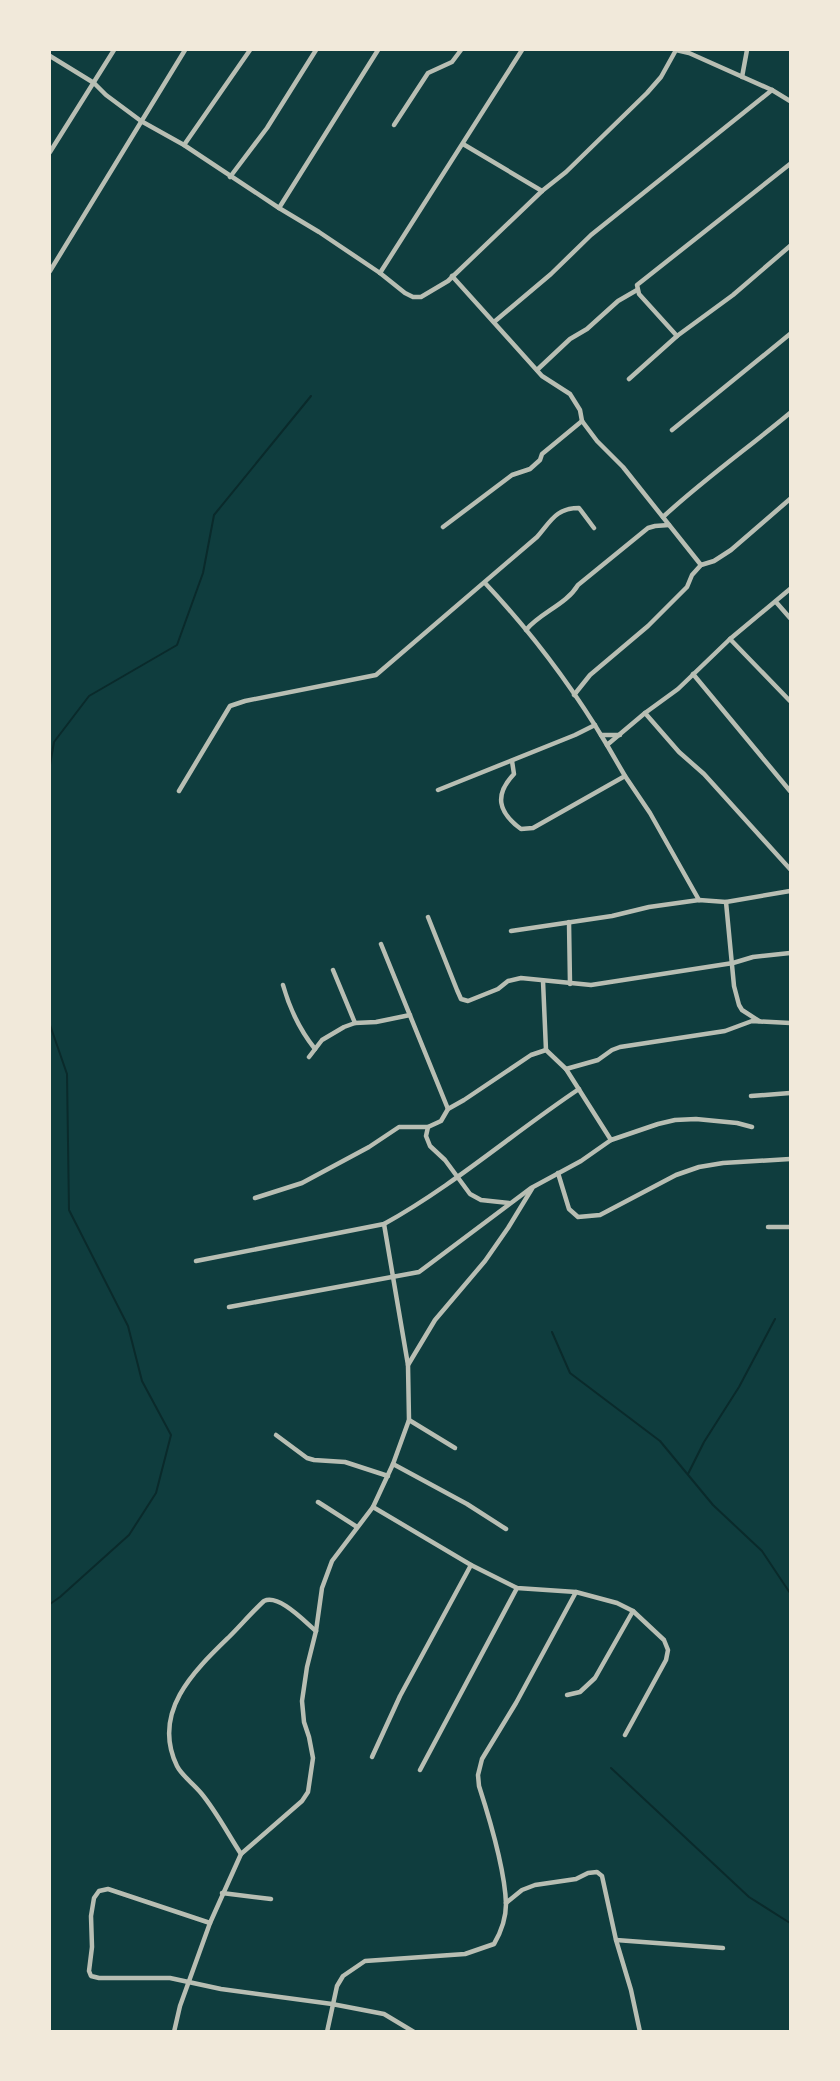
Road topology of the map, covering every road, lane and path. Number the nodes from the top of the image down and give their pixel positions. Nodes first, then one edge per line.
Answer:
1 (114, 50) edge
2 (185, 50) edge
3 (250, 50) edge
4 (316, 50) edge
5 (378, 50) edge
6 (461, 50) edge
7 (522, 50) edge
8 (676, 50) edge
9 (747, 50) edge
10 (689, 51) edge
11 (50, 56) edge
12 (742, 77) junction
13 (94, 83) junction
14 (772, 90) junction
15 (790, 101) edge
16 (141, 121) junction
17 (394, 125) dead end
18 (463, 144) junction
19 (184, 145) junction
20 (50, 152) edge
21 (790, 164) edge
22 (230, 177) junction
23 (542, 191) junction
24 (279, 208) junction
25 (790, 246) edge
26 (50, 271) edge
27 (380, 273) junction
28 (452, 276) junction
29 (637, 290) junction
30 (494, 322) junction
31 (790, 334) edge
32 (677, 336) junction
33 (537, 370) junction
34 (629, 379) dead end
35 (790, 413) edge
36 (582, 421) junction
37 (672, 429) dead end
38 (790, 499) edge
39 (663, 517) junction
40 (669, 525) junction
41 (442, 527) dead end
42 (594, 528) dead end
43 (701, 565) junction
44 (485, 583) junction
45 (790, 589) edge
46 (776, 602) junction
47 (790, 618) edge
48 (526, 630) junction
49 (730, 639) junction
50 (693, 674) junction
51 (574, 695) junction
52 (790, 701) edge
53 (645, 713) junction
54 (595, 725) junction
55 (602, 735) junction
56 (620, 735) junction
57 (608, 745) junction
58 (512, 761) junction
59 (625, 776) junction
60 (438, 790) dead end
61 (179, 791) dead end
62 (790, 791) edge
63 (790, 870) edge
64 (790, 891) edge
65 (699, 900) junction
66 (726, 902) junction
67 (428, 917) dead end
68 (569, 922) junction
69 (511, 931) dead end
70 (381, 944) dead end
71 (790, 953) edge
72 (733, 963) junction
73 (333, 970) dead end
74 (543, 981) junction
75 (570, 984) junction
76 (283, 985) dead end
77 (410, 1015) junction
78 (759, 1021) junction
79 (355, 1023) junction
80 (790, 1023) edge
81 (315, 1049) junction
82 (546, 1050) junction
83 (309, 1057) dead end
84 (566, 1069) junction
85 (579, 1089) junction
86 (790, 1093) edge
87 (751, 1096) dead end
88 (448, 1109) junction
89 (752, 1126) dead end
90 (428, 1127) junction
91 (610, 1140) junction
92 (790, 1159) edge
93 (558, 1173) junction
94 (457, 1177) junction
95 (533, 1187) junction
96 (255, 1198) dead end
97 (509, 1203) junction
98 (384, 1224) junction
99 (768, 1227) dead end
100 (790, 1227) edge
101 (196, 1261) dead end
102 (393, 1278) junction
103 (229, 1307) dead end
104 (408, 1365) junction
105 (409, 1420) junction
106 (276, 1436) dead end
107 (455, 1448) dead end
108 (393, 1464) junction
109 (388, 1476) junction
110 (318, 1502) dead end
111 (373, 1507) junction
112 (357, 1527) junction
113 (506, 1529) dead end
114 (471, 1565) junction
115 (517, 1588) junction
116 (576, 1592) junction
117 (633, 1611) junction
118 (316, 1631) junction
119 (567, 1695) dead end
120 (625, 1735) dead end
121 (372, 1756) dead end
122 (420, 1770) dead end
123 (241, 1854) junction
124 (222, 1893) junction
125 (271, 1899) dead end
126 (506, 1903) junction
127 (210, 1923) junction
128 (616, 1940) junction
129 (723, 1948) dead end
130 (190, 1982) junction
131 (332, 2004) junction
132 (174, 2031) edge
133 (327, 2031) edge
134 (414, 2031) edge
135 (640, 2031) edge

1 - 13 street
2 - 16 street
3 - 19 street
4 - 22 street
5 - 24 street
6 - 17 street
7 - 18 street
8 - 10 street
8 - 23 street
9 - 12 street
10 - 12 street
11 - 13 street
12 - 14 street
13 - 16 street
13 - 20 street
14 - 15 street
14 - 30 street
16 - 19 street
16 - 26 street
18 - 23 street
18 - 27 street
19 - 22 street
21 - 29 street
22 - 24 street
23 - 28 street
24 - 27 street
25 - 32 street
27 - 28 street
28 - 30 street
29 - 32 street
29 - 33 street
30 - 33 street
31 - 37 street
32 - 34 street
33 - 36 street
35 - 39 street
36 - 39 street
36 - 41 street
38 - 43 street
39 - 40 street
40 - 43 street
40 - 48 street
42 - 44 street
43 - 51 street
44 - 48 street
44 - 61 street
45 - 46 street
46 - 47 street
46 - 49 street
48 - 51 street
49 - 50 street
49 - 52 street
50 - 53 street
50 - 62 street
51 - 54 street
53 - 56 street
53 - 63 street
54 - 55 street
54 - 58 street
55 - 56 street
55 - 57 street
56 - 57 street
57 - 59 street
58 - 59 street
58 - 60 street
59 - 65 street
64 - 66 street
65 - 66 street
65 - 68 street
66 - 72 street
67 - 74 street
68 - 69 street
68 - 75 street
70 - 77 street
71 - 72 street
72 - 75 street
72 - 78 street
73 - 79 street
74 - 75 street
74 - 82 street
76 - 81 street
77 - 79 street
77 - 88 street
78 - 80 street
78 - 84 street
79 - 81 street
81 - 83 street
82 - 84 street
82 - 88 street
84 - 85 street
85 - 91 street
85 - 94 street
86 - 87 street
88 - 90 street
89 - 91 street
90 - 94 street
90 - 96 street
91 - 93 street
92 - 93 street
93 - 95 street
94 - 97 street
94 - 98 street
95 - 97 street
95 - 104 street
97 - 102 street
98 - 101 street
98 - 102 street
99 - 100 street
102 - 103 street
102 - 104 street
104 - 105 street
105 - 107 street
105 - 108 street
106 - 109 street
108 - 109 street
108 - 113 street
109 - 111 street
110 - 112 street
111 - 112 street
111 - 114 street
112 - 118 street
114 - 115 street
114 - 121 street
115 - 116 street
115 - 122 street
116 - 117 street
116 - 126 street
117 - 119 street
117 - 120 street
118 - 123 street
118 - 123 street
123 - 124 street
124 - 125 street
124 - 127 street
126 - 128 street
126 - 131 street
127 - 130 street
127 - 130 street
128 - 129 street
128 - 135 street
130 - 131 street
130 - 132 street
131 - 133 street
131 - 134 street

